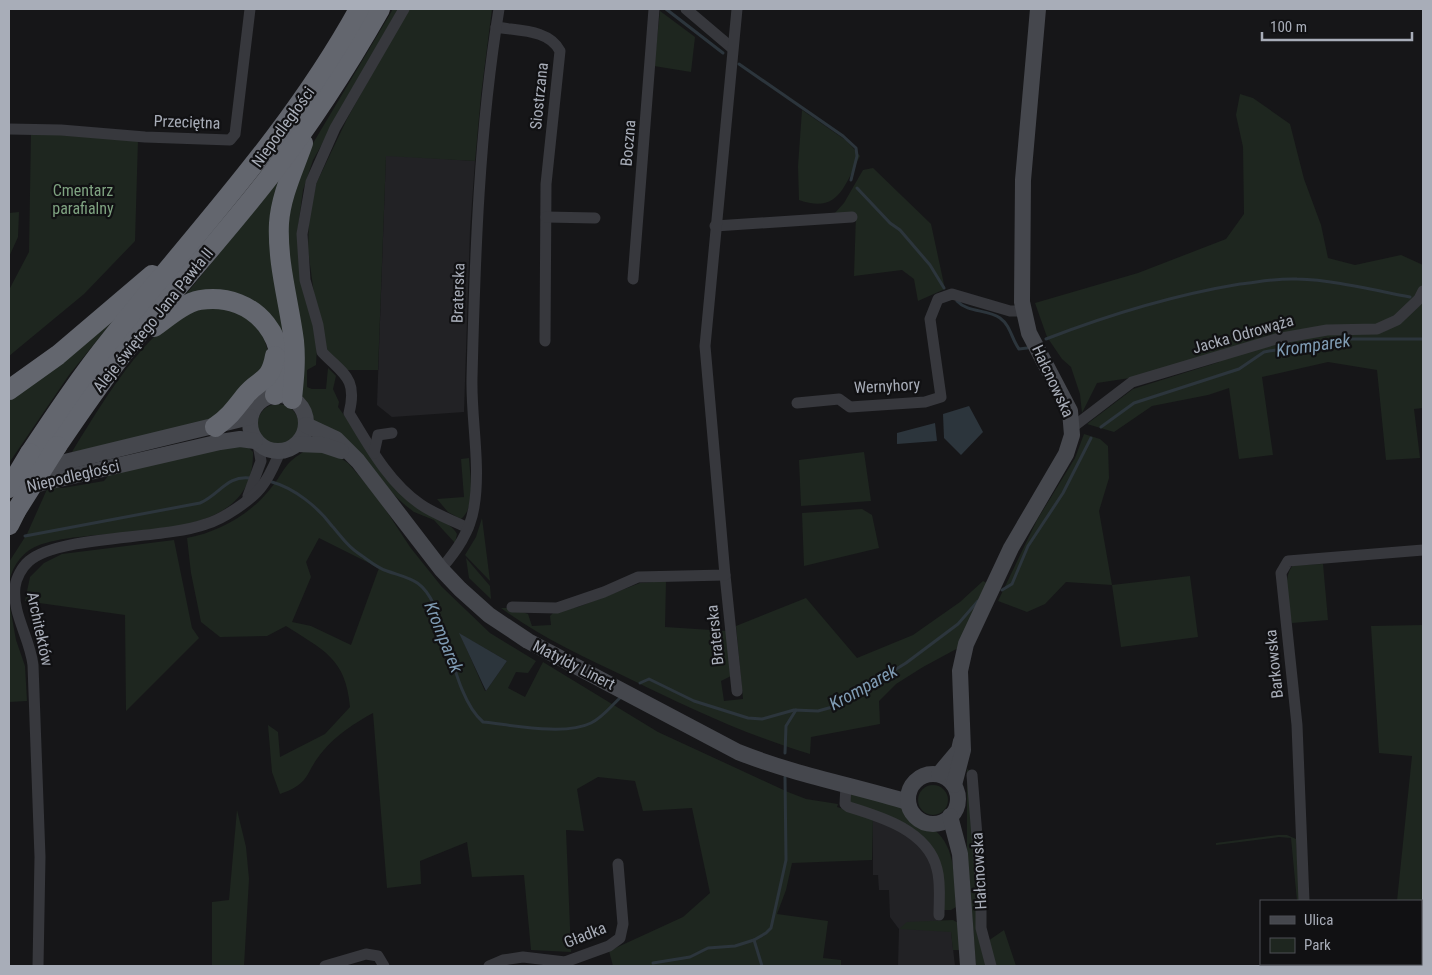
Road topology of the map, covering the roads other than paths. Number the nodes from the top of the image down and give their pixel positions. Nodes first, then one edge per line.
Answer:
1 (250, 9) edge
2 (359, 9) edge
3 (380, 9) edge
4 (404, 9) edge
5 (499, 9) edge
6 (654, 9) edge
7 (686, 9) edge
8 (736, 9) edge
9 (1038, 9) edge
10 (496, 27) junction
11 (732, 48) junction
12 (309, 124) junction
13 (9, 129) edge
14 (546, 217) junction
15 (852, 217) dead end
16 (594, 218) dead end
17 (715, 226) junction
18 (196, 239) junction
19 (633, 279) dead end
20 (1423, 291) edge
21 (1023, 311) junction
22 (132, 342) junction
23 (545, 342) dead end
24 (278, 347) junction
25 (9, 390) edge
26 (283, 397) junction
27 (797, 403) dead end
28 (250, 417) junction
29 (306, 425) junction
30 (1073, 427) junction
31 (215, 428) junction
32 (392, 433) dead end
33 (257, 442) junction
34 (297, 444) junction
35 (280, 452) junction
36 (374, 453) junction
37 (352, 456) junction
38 (9, 475) edge
39 (9, 489) edge
40 (246, 500) junction
41 (430, 500) dead end
42 (441, 514) junction
43 (12, 518) edge
44 (468, 528) junction
45 (1423, 550) edge
46 (441, 569) junction
47 (725, 575) junction
48 (512, 607) dead end
49 (737, 691) dead end
50 (964, 729) junction
51 (939, 774) junction
52 (972, 775) dead end
53 (954, 785) junction
54 (852, 786) junction
55 (909, 794) junction
56 (950, 816) junction
57 (934, 824) junction
58 (618, 864) dead end
59 (960, 867) junction
60 (1304, 900) edge
61 (939, 915) dead end
62 (38, 966) edge
63 (326, 966) edge
64 (384, 966) edge
65 (489, 966) edge
66 (968, 966) edge
67 (991, 966) edge

1 - 13 street, Przeciętna
2 - 18 highway, Niepodległości
3 - 12 highway, Niepodległości
4 - 36 street
5 - 10 street, Braterska
6 - 19 street, Boczna
7 - 11 street
8 - 11 street, Braterska
9 - 21 street, Hałcnowska
10 - 14 street, Siostrzana
10 - 44 street, Braterska
11 - 17 street, Braterska
12 - 22 highway, Aleje świętego Jana Pawła II
12 - 26 highway
14 - 16 street
14 - 23 street, Siostrzana
15 - 17 street
17 - 47 street, Braterska
18 - 25 highway
18 - 39 highway, Aleje świętego Jana Pawła II, bridge
20 - 30 street, Jacka Odrowąża
21 - 27 street, Wernyhory
21 - 30 street, Hałcnowska
22 - 24 highway
22 - 43 highway, Aleje świętego Jana Pawła II, bridge
24 - 26 highway
24 - 31 highway
26 - 28 street
26 - 29 street
28 - 31 street, Niepodległości
28 - 33 street
29 - 34 street
29 - 37 street, Matyldy Linert
30 - 50 street, Hałcnowska
31 - 38 street, Niepodległości
32 - 36 street
33 - 35 street
33 - 39 street, Niepodległości
33 - 40 street
34 - 35 street
34 - 37 street, Matyldy Linert
35 - 40 street, Architektów
36 - 42 street
37 - 46 street, Matyldy Linert
40 - 62 street, Architektów
41 - 42 street
42 - 44 street
44 - 46 street, Braterska
45 - 60 street, Barkowska
46 - 54 street, Matyldy Linert
47 - 48 street
47 - 49 street, Braterska
50 - 51 street, Hałcnowska
50 - 53 street, Hałcnowska
51 - 53 street
51 - 55 street
52 - 67 street, Hałcnowska
53 - 56 street
54 - 55 street, Matyldy Linert
54 - 61 street
55 - 57 street
56 - 57 street
56 - 59 street, Hałcnowska
57 - 59 street, Hałcnowska
58 - 65 street, Gładka
59 - 66 street, Hałcnowska
63 - 64 street

